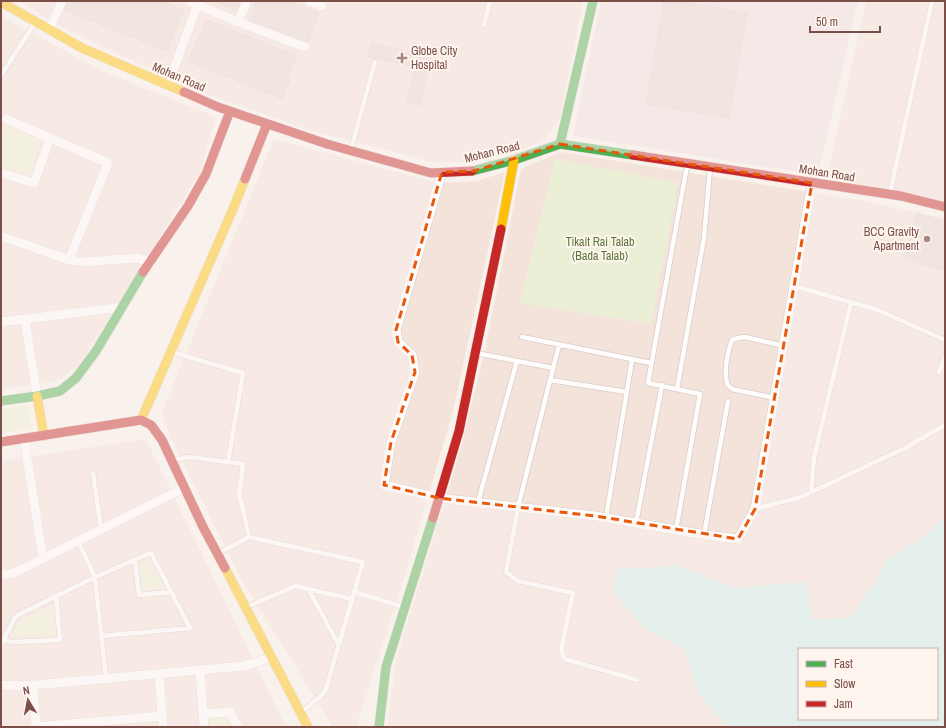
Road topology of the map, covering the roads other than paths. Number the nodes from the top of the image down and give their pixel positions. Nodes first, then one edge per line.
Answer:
1 (62, 1) edge
2 (247, 1) edge
3 (309, 1) edge
4 (490, 1) edge
5 (593, 1) edge
6 (932, 1) edge
7 (1, 2) edge
8 (195, 2) edge
9 (322, 6) dead end
10 (36, 22) junction
11 (238, 22) junction
12 (484, 24) dead end
13 (50, 30) junction
14 (305, 48) dead end
15 (375, 62) dead end
16 (1, 75) edge
17 (168, 86) junction
18 (230, 111) junction
19 (6, 119) dead end
20 (267, 124) junction
21 (50, 138) junction
22 (560, 144) junction
23 (350, 151) junction
24 (514, 160) junction
25 (687, 164) junction
26 (710, 167) junction
27 (442, 172) junction
28 (1, 173) edge
29 (812, 183) junction
30 (890, 194) junction
31 (945, 207) edge
32 (1, 236) edge
33 (69, 260) junction
34 (151, 262) junction
35 (794, 286) junction
36 (851, 302) junction
37 (123, 307) junction
38 (25, 319) junction
39 (1, 322) edge
40 (522, 337) dead end
41 (945, 340) edge
42 (559, 345) junction
43 (784, 346) junction
44 (171, 352) junction
45 (475, 352) junction
46 (945, 358) edge
47 (632, 360) junction
48 (517, 361) junction
49 (651, 363) junction
50 (553, 368) junction
51 (939, 372) dead end
52 (550, 380) junction
53 (662, 385) junction
54 (677, 389) junction
55 (627, 392) junction
56 (37, 396) junction
57 (775, 398) junction
58 (728, 401) dead end
59 (1, 402) edge
60 (141, 420) junction
61 (945, 425) edge
62 (44, 436) junction
63 (24, 439) junction
64 (1, 442) edge
65 (172, 461) junction
66 (228, 462) junction
67 (93, 473) dead end
68 (184, 488) junction
69 (811, 492) junction
70 (439, 498) junction
71 (478, 502) junction
72 (518, 507) junction
73 (756, 509) junction
74 (606, 518) junction
75 (636, 523) junction
76 (101, 529) junction
77 (676, 530) junction
78 (704, 535) junction
79 (249, 537) junction
80 (78, 541) junction
81 (217, 554) junction
82 (43, 558) junction
83 (135, 560) junction
84 (1, 574) edge
85 (95, 577) junction
86 (308, 589) junction
87 (171, 592) junction
88 (354, 592) junction
89 (56, 597) junction
90 (352, 599) junction
91 (246, 607) junction
92 (405, 607) junction
93 (101, 636) junction
94 (2, 643) edge
95 (339, 645) junction
96 (272, 657) junction
97 (200, 670) junction
98 (159, 674) junction
99 (106, 679) junction
100 (637, 680) dead end
101 (1, 685) edge
102 (33, 686) junction
103 (301, 713) junction
104 (203, 714) junction
105 (162, 716) junction
106 (77, 725) edge
107 (35, 727) edge
108 (163, 727) edge
109 (204, 727) edge
110 (238, 727) edge
111 (308, 727) edge
112 (379, 727) edge

1 - 13 street
2 - 11 street
3 - 9 street
4 - 12 lane
5 - 22 street
6 - 30 lane
7 - 10 street, Mohan Road
8 - 11 street
8 - 17 street
10 - 13 street, Mohan Road
10 - 16 lane
11 - 14 street
13 - 17 street, Mohan Road
15 - 23 lane
17 - 18 street, Mohan Road
18 - 20 street, Mohan Road
18 - 34 street
19 - 21 street
20 - 23 street, Mohan Road
20 - 44 street
21 - 28 street
21 - 33 street
22 - 24 street, Mohan Road
22 - 25 street, Mohan Road
23 - 27 street, Mohan Road
24 - 27 street, Mohan Road
24 - 45 street
25 - 26 street, Mohan Road
25 - 49 lane
26 - 29 street, Mohan Road
26 - 54 lane
27 - 70 street
29 - 30 street, Mohan Road
29 - 35 street
30 - 31 street, Mohan Road
32 - 33 street
33 - 34 street
34 - 37 street
35 - 36 lane
35 - 43 street
36 - 41 lane
36 - 69 lane
37 - 38 street
37 - 56 street
38 - 39 street
38 - 56 street
40 - 42 lane
42 - 47 lane
42 - 50 lane
43 - 57 street
43 - 57 lane
44 - 60 street
44 - 66 lane
45 - 48 lane
45 - 70 street
46 - 51 lane
47 - 49 lane
47 - 55 lane
48 - 50 lane
48 - 71 lane
49 - 53 lane
50 - 52 lane
52 - 55 lane
52 - 72 lane
53 - 54 lane
53 - 75 lane
54 - 77 lane
55 - 74 lane
56 - 59 street
56 - 62 street
57 - 73 street
58 - 78 lane
60 - 62 street
60 - 65 street
61 - 69 lane
62 - 63 street
63 - 64 street
63 - 82 street
65 - 66 lane
65 - 68 street
66 - 79 lane
67 - 76 lane
68 - 76 street
68 - 81 street
69 - 73 lane
70 - 71 street
70 - 92 street
71 - 72 street
72 - 74 street
72 - 100 lane
73 - 78 street
74 - 75 street
75 - 77 street
76 - 80 street
77 - 78 street
79 - 81 lane
79 - 88 lane
80 - 82 street
80 - 85 lane
81 - 91 street
82 - 84 street
83 - 85 lane
83 - 87 lane
83 - 87 lane
85 - 89 lane
85 - 93 lane
86 - 90 lane
86 - 91 lane
86 - 95 lane
87 - 93 lane
88 - 90 lane
88 - 92 lane
89 - 94 lane
89 - 94 lane
90 - 95 lane
91 - 96 street
92 - 112 street
93 - 99 lane
95 - 103 lane
96 - 97 street
96 - 103 street
97 - 98 street
97 - 104 street
98 - 99 street
98 - 105 street
99 - 102 street
101 - 102 street
102 - 107 street
103 - 111 street
104 - 109 street
104 - 110 street
105 - 106 street
105 - 108 street
106 - 107 street

